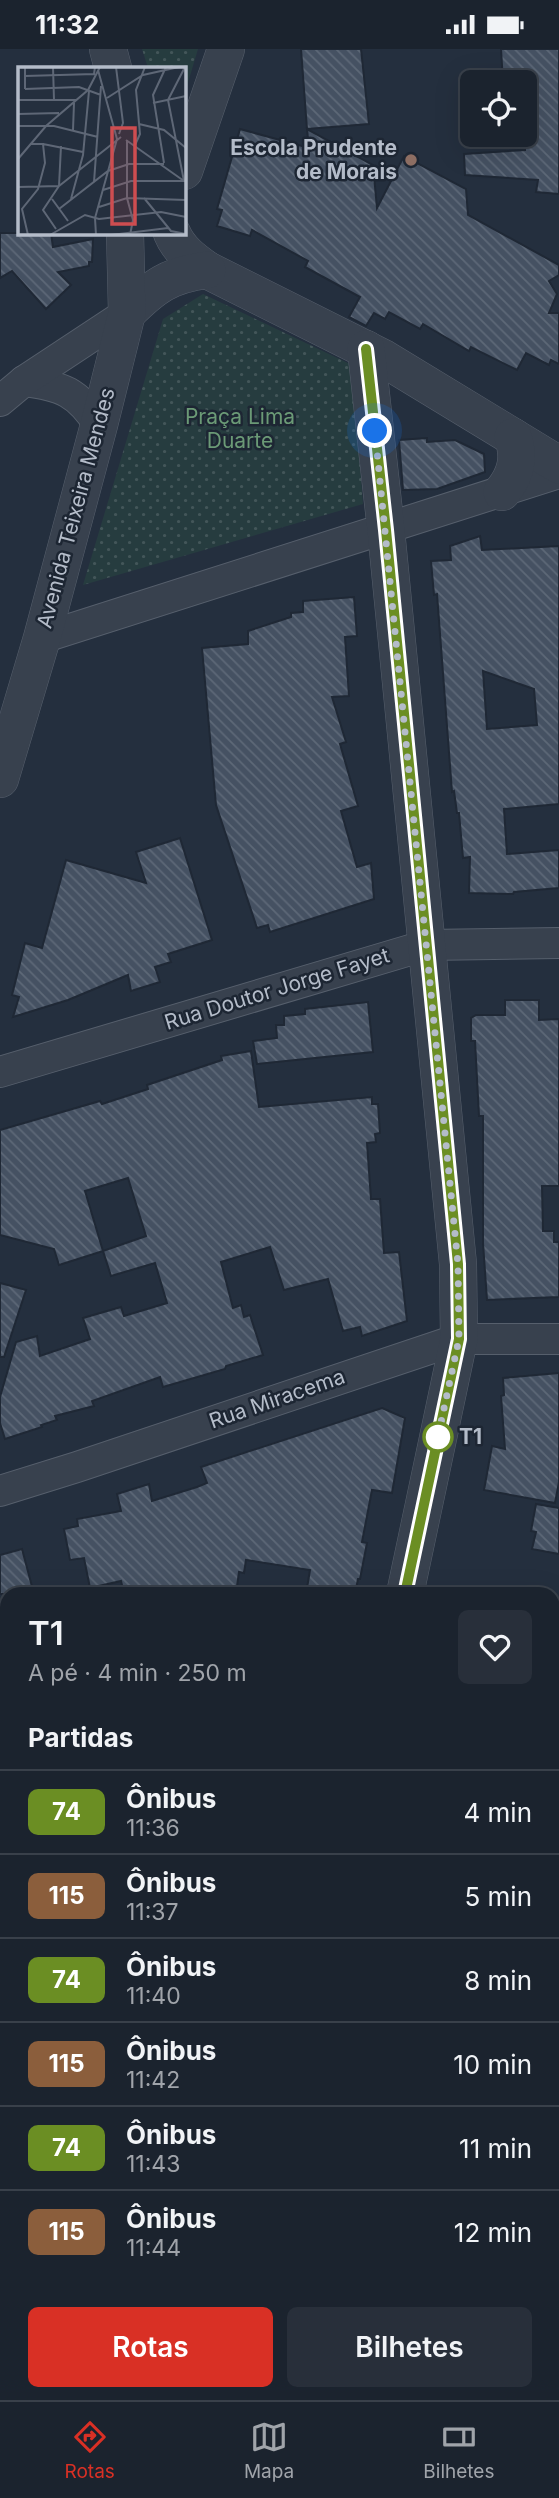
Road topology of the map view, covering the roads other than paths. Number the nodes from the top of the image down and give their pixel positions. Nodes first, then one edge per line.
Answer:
1 (108, 49) edge
2 (226, 49) edge
3 (113, 67) edge
4 (186, 165) edge
5 (125, 235) edge
6 (173, 235) edge
7 (207, 270) junction
8 (127, 313) junction
9 (366, 349) junction
10 (24, 381) junction
11 (0, 401) edge
12 (99, 425) junction
13 (513, 437) junction
14 (559, 465) edge
15 (559, 473) edge
16 (502, 492) junction
17 (386, 530) junction
18 (42, 638) junction
19 (0, 779) edge
20 (559, 943) edge
21 (427, 945) junction
22 (0, 1072) edge
23 (459, 1339) junction
24 (559, 1339) edge
25 (0, 1491) edge
26 (406, 1587) edge

1 - 3 street
2 - 4 street
5 - 8 street, Avenida Teixeira Mendes
6 - 7 street
7 - 8 street
7 - 9 street
8 - 10 street
8 - 12 street, Avenida Teixeira Mendes
9 - 13 street
9 - 17 street
10 - 11 street
10 - 12 street
12 - 18 street, Avenida Teixeira Mendes
13 - 14 street
13 - 16 street
15 - 16 street
16 - 17 street
17 - 18 street
17 - 21 street
18 - 19 street, Avenida Teixeira Mendes
20 - 21 street, Rua Doutor Jorge Fayet
21 - 22 street, Rua Doutor Jorge Fayet
21 - 23 street
23 - 24 street, Rua Miracema
23 - 25 street, Rua Miracema
23 - 26 street

